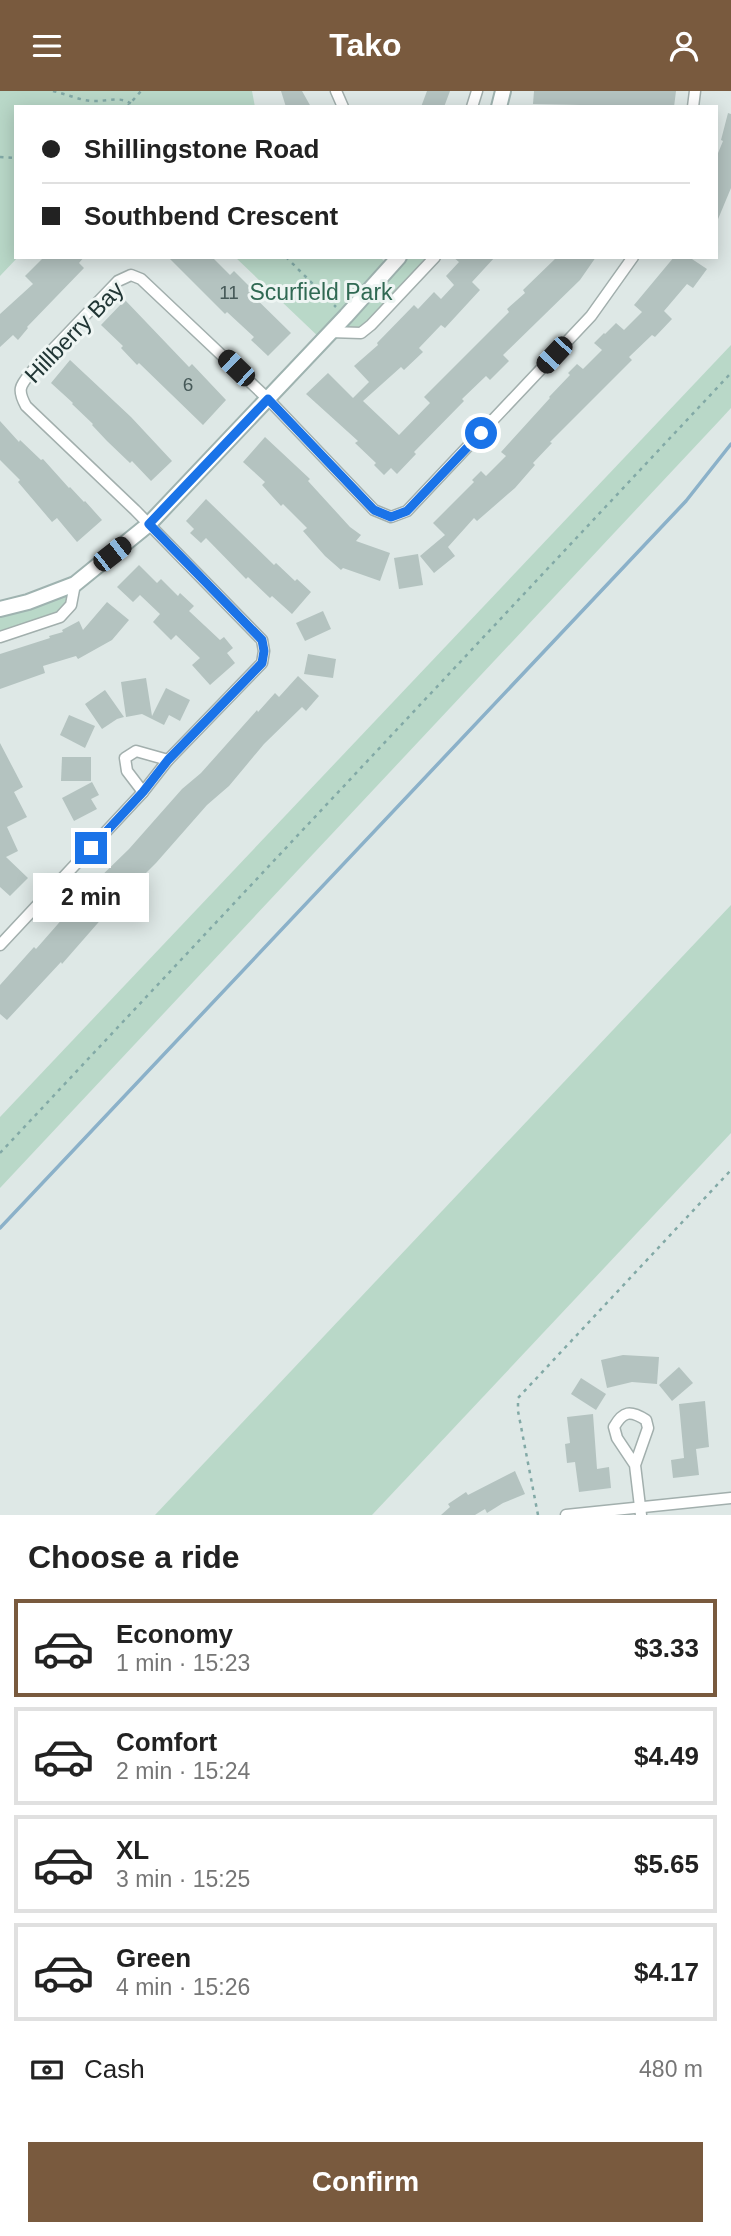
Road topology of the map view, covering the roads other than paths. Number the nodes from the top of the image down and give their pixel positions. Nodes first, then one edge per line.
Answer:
1 (397, 259) edge
2 (433, 259) edge
3 (632, 259) edge
4 (330, 332) junction
5 (268, 399) junction
6 (149, 524) junction
7 (75, 584) junction
8 (0, 609) edge
9 (0, 637) edge
10 (168, 760) junction
11 (143, 792) junction
12 (1, 940) edge
13 (635, 1465) junction
14 (731, 1497) edge
15 (641, 1510) edge
16 (566, 1515) edge

1 - 4 street
2 - 4 street
3 - 5 street
4 - 5 street
5 - 6 street
5 - 6 street, Hillberry Bay
6 - 7 street
6 - 10 street
7 - 8 street
7 - 9 street
10 - 11 street
10 - 11 street
11 - 12 street
13 - 13 street
13 - 15 street
14 - 15 street
15 - 16 street

